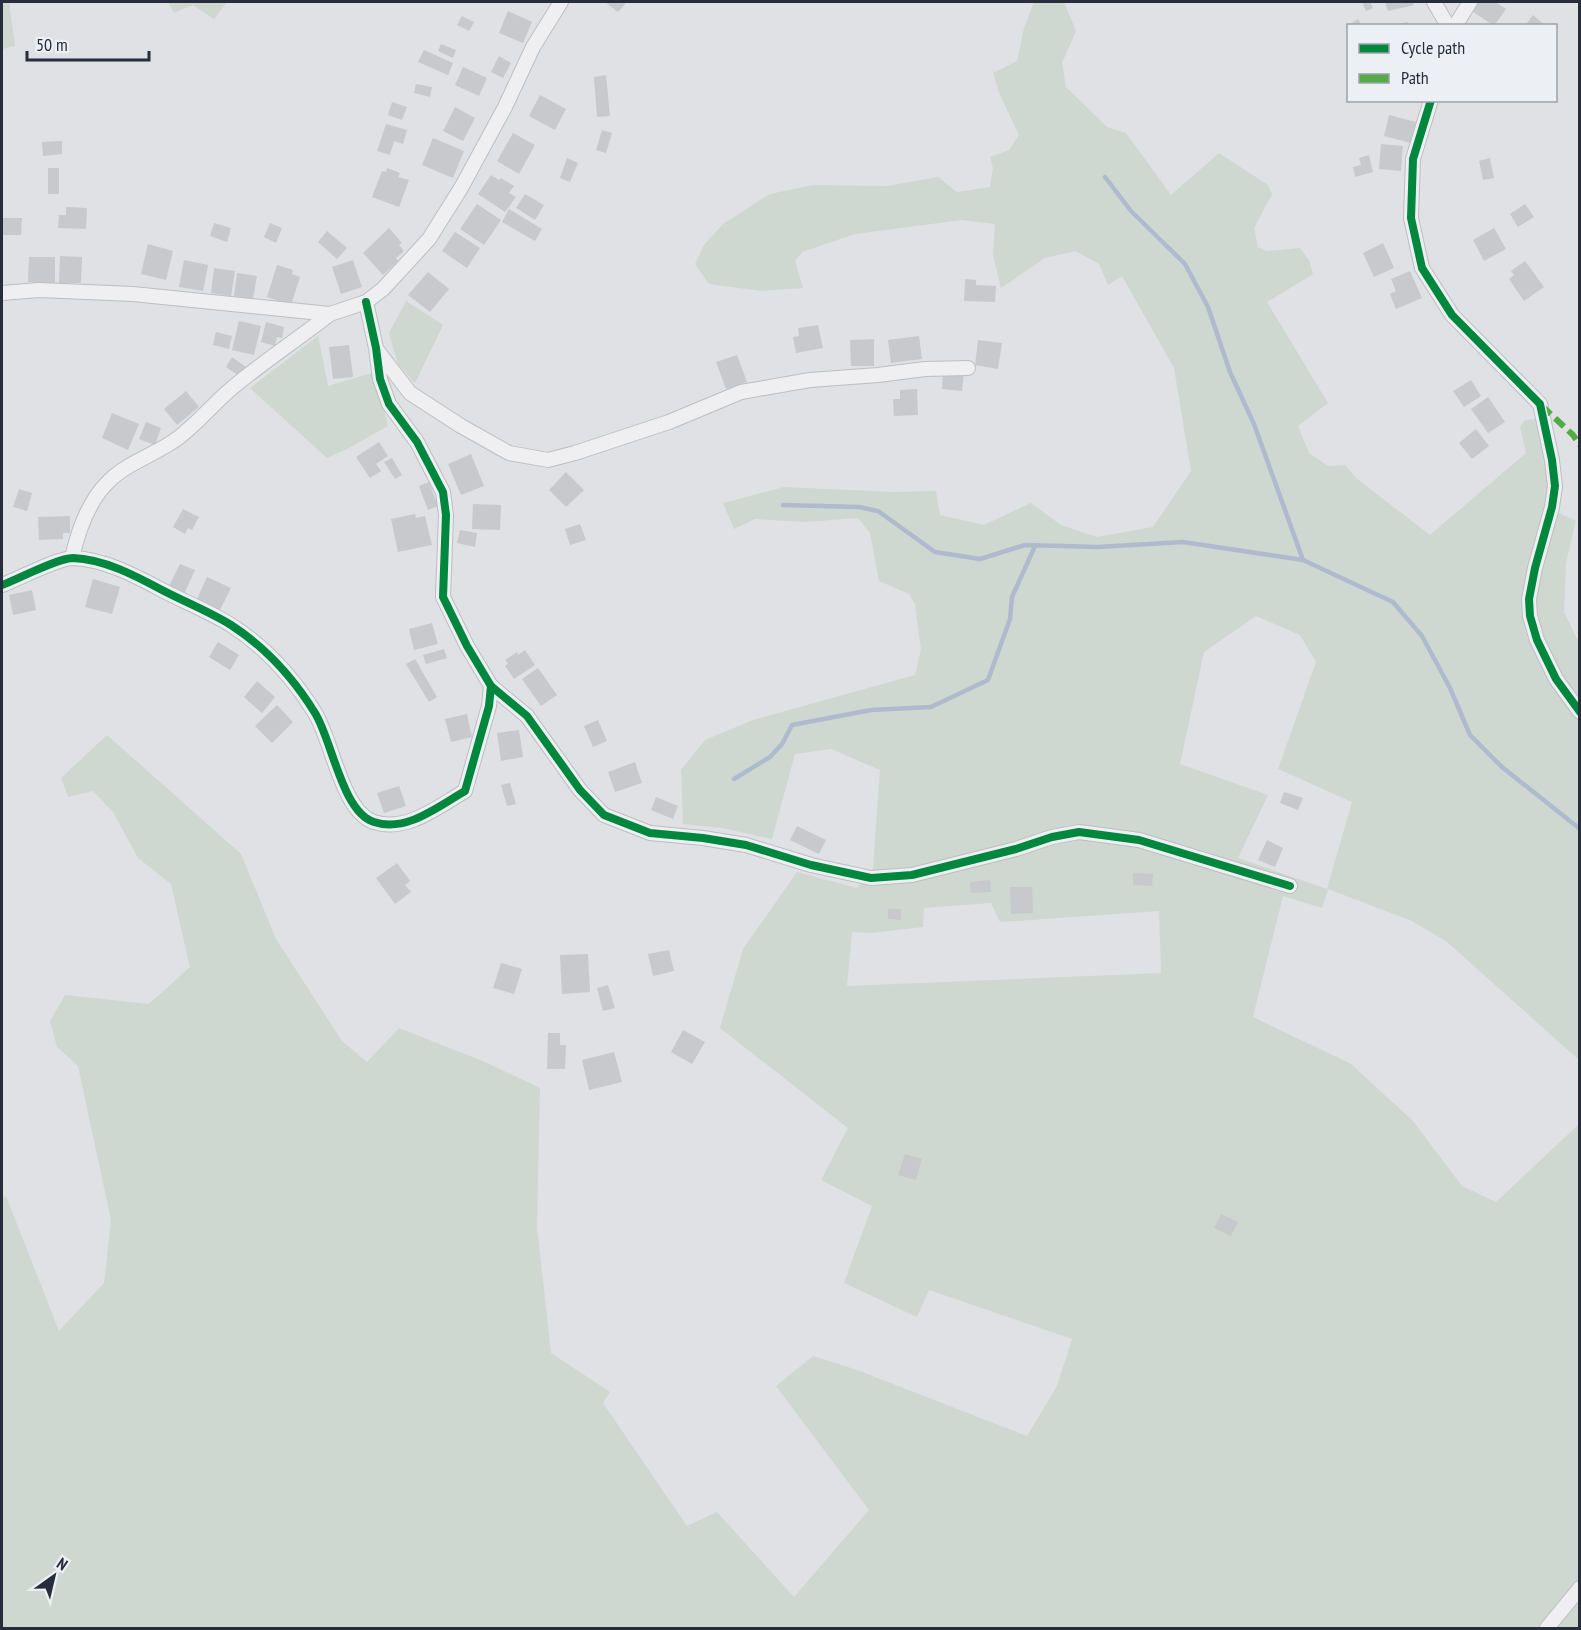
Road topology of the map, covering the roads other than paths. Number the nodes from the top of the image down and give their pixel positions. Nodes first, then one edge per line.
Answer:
1 (561, 2) edge
2 (1434, 2) edge
3 (1470, 2) edge
4 (1447, 24) edge
5 (1456, 24) edge
6 (1430, 102) edge
7 (2, 292) edge
8 (366, 302) junction
9 (330, 314) junction
10 (376, 348) junction
11 (968, 368) dead end
12 (72, 558) junction
13 (2, 585) edge
14 (491, 686) junction
15 (1580, 712) edge
16 (1290, 886) dead end
17 (1580, 1588) edge
18 (1547, 1629) edge

1 - 8 street
2 - 4 street
3 - 5 street
6 - 15 street
7 - 9 street
8 - 9 street
8 - 10 street
9 - 12 street
10 - 11 street
10 - 14 street
12 - 13 street
12 - 14 street
14 - 16 street
17 - 18 street

